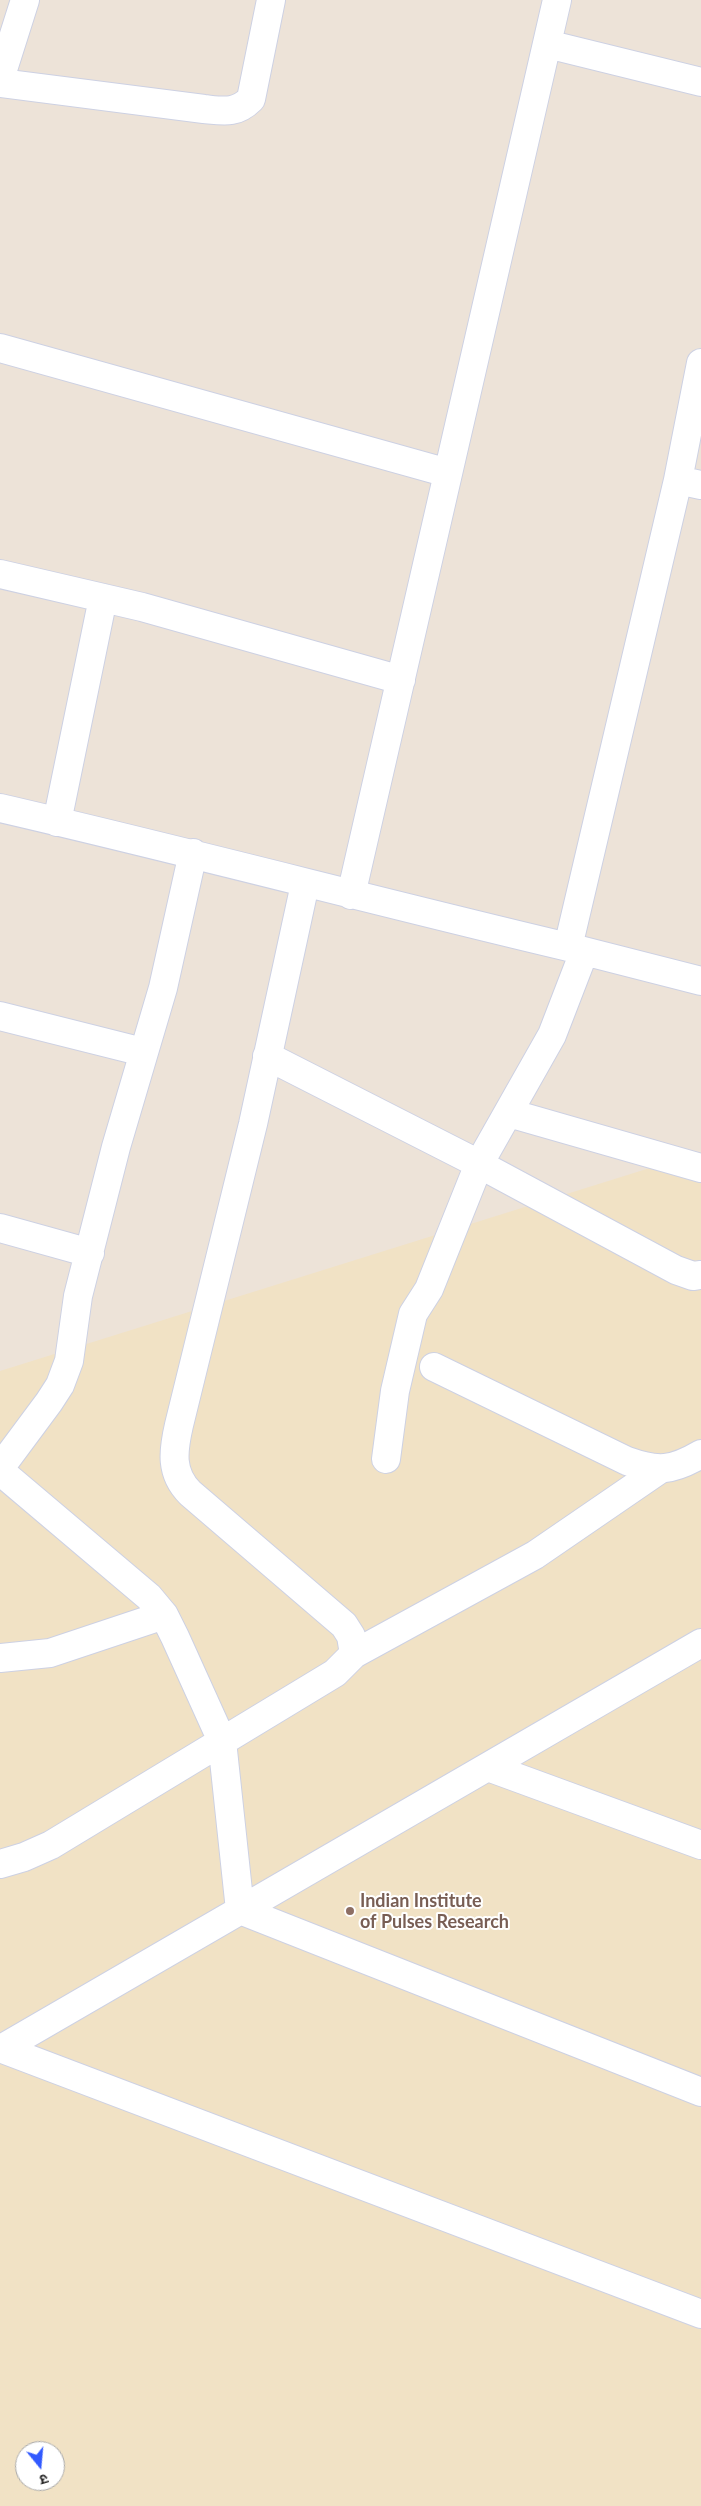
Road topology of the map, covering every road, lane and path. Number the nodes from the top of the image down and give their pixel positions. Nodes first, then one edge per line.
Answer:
1 (25, 0) edge
2 (271, 0) edge
3 (557, 0) edge
4 (547, 44) junction
5 (0, 79) edge
6 (701, 82) edge
7 (0, 83) edge
8 (0, 348) edge
9 (701, 363) edge
10 (448, 473) junction
11 (690, 483) edge
12 (0, 574) edge
13 (102, 598) junction
14 (401, 680) junction
15 (0, 808) edge
16 (57, 822) junction
17 (193, 853) junction
18 (305, 884) junction
19 (351, 895) junction
20 (576, 949) junction
21 (701, 981) edge
22 (0, 1016) edge
23 (143, 1052) junction
24 (267, 1056) junction
25 (509, 1113) junction
26 (480, 1164) junction
27 (701, 1168) edge
28 (0, 1228) edge
29 (90, 1253) junction
30 (701, 1276) edge
31 (434, 1367) dead end
32 (701, 1454) edge
33 (386, 1459) dead end
34 (0, 1469) edge
35 (659, 1470) junction
36 (164, 1615) junction
37 (701, 1643) edge
38 (354, 1654) junction
39 (0, 1658) edge
40 (222, 1741) junction
41 (488, 1767) junction
42 (701, 1846) edge
43 (0, 1864) edge
44 (240, 1910) junction
45 (0, 2048) edge
46 (701, 2092) edge
47 (701, 2314) edge

1 - 5 street
2 - 7 street
3 - 4 street
4 - 6 street
4 - 10 street
8 - 10 street
9 - 11 street
10 - 14 street
11 - 20 street
12 - 13 street
13 - 14 street
13 - 16 street
14 - 19 street
15 - 16 street
16 - 17 street
17 - 18 street
17 - 23 street
18 - 19 street
18 - 24 street
19 - 20 street
20 - 21 street
20 - 25 street
22 - 23 street
23 - 29 street
24 - 26 street
24 - 38 street
25 - 26 street
25 - 27 street
26 - 30 street
26 - 33 street
28 - 29 street
29 - 34 street
31 - 35 street
32 - 35 street
34 - 36 street
35 - 38 street
36 - 39 street
36 - 40 street
37 - 41 street
38 - 40 street
40 - 43 street
40 - 44 street
41 - 42 street
41 - 44 street
44 - 45 street
44 - 46 street
45 - 47 street

